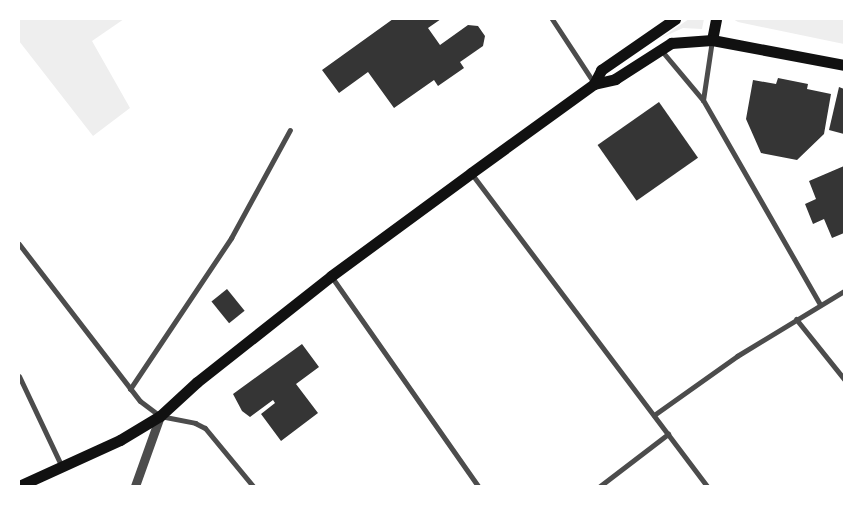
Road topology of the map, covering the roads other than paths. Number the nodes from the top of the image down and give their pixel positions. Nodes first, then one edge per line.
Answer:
1 (552, 19) edge
2 (675, 19) edge
3 (716, 19) edge
4 (712, 40) junction
5 (660, 50) junction
6 (844, 65) edge
7 (594, 84) junction
8 (703, 100) junction
9 (290, 130) dead end
10 (471, 173) junction
11 (19, 244) edge
12 (331, 276) junction
13 (844, 291) edge
14 (820, 304) junction
15 (796, 319) junction
16 (19, 376) edge
17 (844, 379) edge
18 (130, 389) junction
19 (654, 415) junction
20 (160, 416) junction
21 (668, 434) junction
22 (62, 467) junction
23 (19, 486) edge
24 (135, 486) edge
25 (253, 486) edge
26 (478, 486) edge
27 (600, 486) edge
28 (707, 486) edge

1 - 7 street
2 - 7 main road
3 - 4 main road
4 - 5 main road
4 - 6 main road
4 - 8 street
5 - 7 main road
5 - 8 street
7 - 10 main road
8 - 14 street
9 - 18 street
10 - 12 main road
10 - 19 street
11 - 18 street
12 - 20 main road
12 - 26 street
13 - 14 street
14 - 15 street
15 - 17 street
15 - 19 street
16 - 22 street
18 - 20 street
19 - 21 street
20 - 22 main road
20 - 24 street
20 - 25 street
21 - 27 street
21 - 28 street
22 - 23 main road

